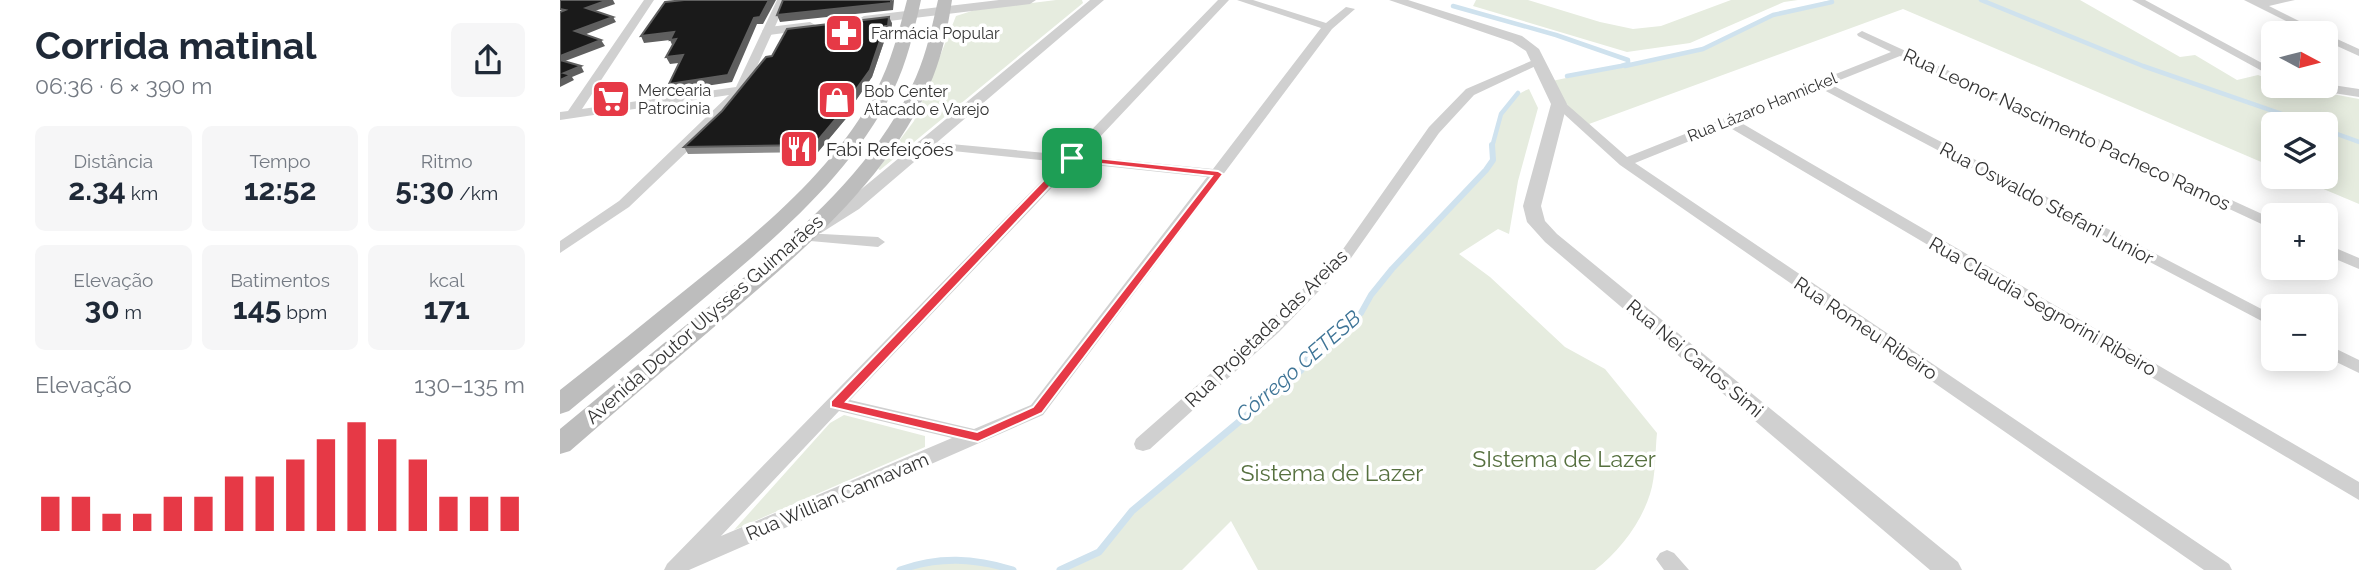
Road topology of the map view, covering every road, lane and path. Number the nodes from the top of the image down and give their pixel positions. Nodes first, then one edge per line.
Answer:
1 (649, 0) edge
2 (782, 0) edge
3 (1030, 0) edge
4 (1098, 0) edge
5 (1224, 0) edge
6 (1241, 0) edge
7 (1395, 0) edge
8 (2137, 0) edge
9 (2290, 0) edge
10 (2253, 2) edge
11 (944, 5) edge
12 (913, 7) edge
13 (1350, 9) dead end
14 (852, 21) edge
15 (2293, 21) edge
16 (826, 24) edge
17 (1328, 27) junction
18 (769, 31) junction
19 (1862, 34) dead end
20 (2338, 43) edge
21 (1900, 52) junction
22 (2359, 53) edge
23 (1538, 61) junction
24 (2261, 67) edge
25 (1821, 83) junction
26 (741, 90) junction
27 (2338, 90) edge
28 (2359, 93) edge
29 (1557, 102) junction
30 (566, 116) edge
31 (1728, 121) junction
32 (924, 145) junction
33 (1072, 158) junction
34 (1625, 162) junction
35 (1218, 174) junction
36 (2261, 218) edge
37 (806, 235) junction
38 (878, 242) dead end
39 (560, 248) edge
40 (2338, 254) edge
41 (2359, 264) edge
42 (2261, 316) edge
43 (2338, 356) edge
44 (2359, 367) edge
45 (560, 404) edge
46 (836, 404) junction
47 (978, 437) junction
48 (560, 444) edge
49 (1143, 444) dead end
50 (2359, 492) edge
51 (682, 564) edge
52 (1949, 570) edge
53 (2221, 570) edge

1 - 30 street
2 - 18 street
3 - 11 street
4 - 32 street
5 - 33 street
6 - 17 street
7 - 23 street
8 - 24 street
9 - 10 street
10 - 15 street
11 - 12 street
11 - 37 main road, Avenida Doutor Ulysses Guimarães
12 - 14 street
12 - 45 main road, Avenida Doutor Ulysses Guimarães
13 - 17 street, Rua Willian Cannavam
16 - 18 street
17 - 35 street, Rua Willian Cannavam
18 - 26 street
19 - 21 street, Rua Leonor Nascimento Pacheco Ramos
20 - 22 street
21 - 25 street, Rua Lázaro Hannickel
21 - 36 street, Rua Leonor Nascimento Pacheco Ramos
23 - 29 street, Rua Romeu Ribeiro
23 - 49 street, Rua Projetada das Areias
25 - 31 street, Rua Lázaro Hannickel
25 - 42 street, Rua Oswaldo Stefani Junior
26 - 30 street
26 - 39 street
27 - 28 street
29 - 34 street, Rua Romeu Ribeiro
29 - 52 street, Rua Nei Carlos Simi
31 - 34 street, Rua Lázaro Hannickel
31 - 50 street, Rua Claudia Segnorini Ribeiro
32 - 33 street
32 - 37 street
33 - 35 street
33 - 46 street
34 - 53 street, Rua Romeu Ribeiro
35 - 47 street, Rua Willian Cannavam
37 - 38 street
37 - 48 main road, Avenida Doutor Ulysses Guimarães
40 - 41 street
43 - 44 street
46 - 47 street
46 - 51 street
47 - 51 street, Rua Willian Cannavam

